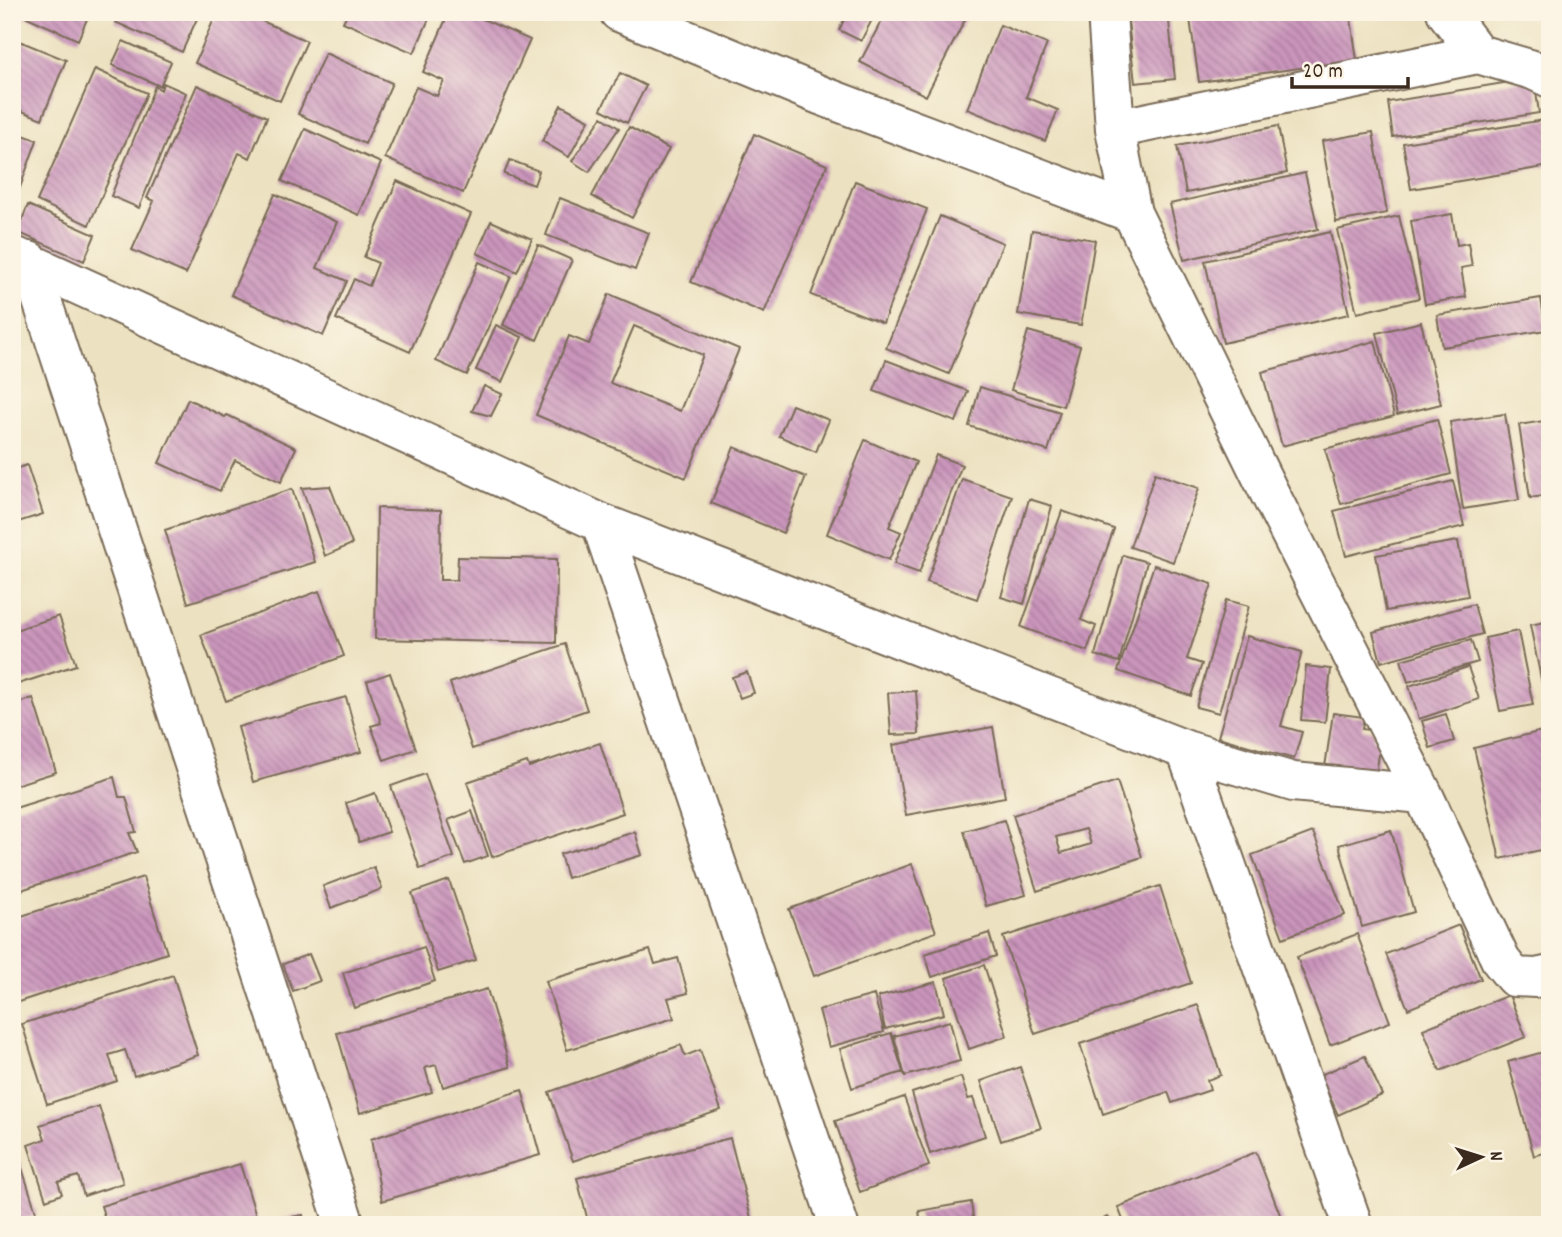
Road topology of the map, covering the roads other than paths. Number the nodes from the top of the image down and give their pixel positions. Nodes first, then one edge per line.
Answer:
1 (618, 12) edge
2 (1107, 12) edge
3 (1446, 12) edge
4 (1478, 54) junction
5 (1550, 78) edge
6 (1115, 129) junction
7 (1132, 213) junction
8 (21, 258) edge
9 (601, 523) junction
10 (1186, 750) junction
11 (1423, 794) junction
12 (1550, 975) edge
13 (345, 1225) edge
14 (839, 1225) edge
15 (1353, 1225) edge

1 - 7 street
2 - 6 street
3 - 4 street
4 - 5 street
4 - 6 street
6 - 7 street
7 - 11 street
8 - 9 street
8 - 13 street
9 - 10 street
9 - 14 street
10 - 11 street
10 - 15 street
11 - 12 street

